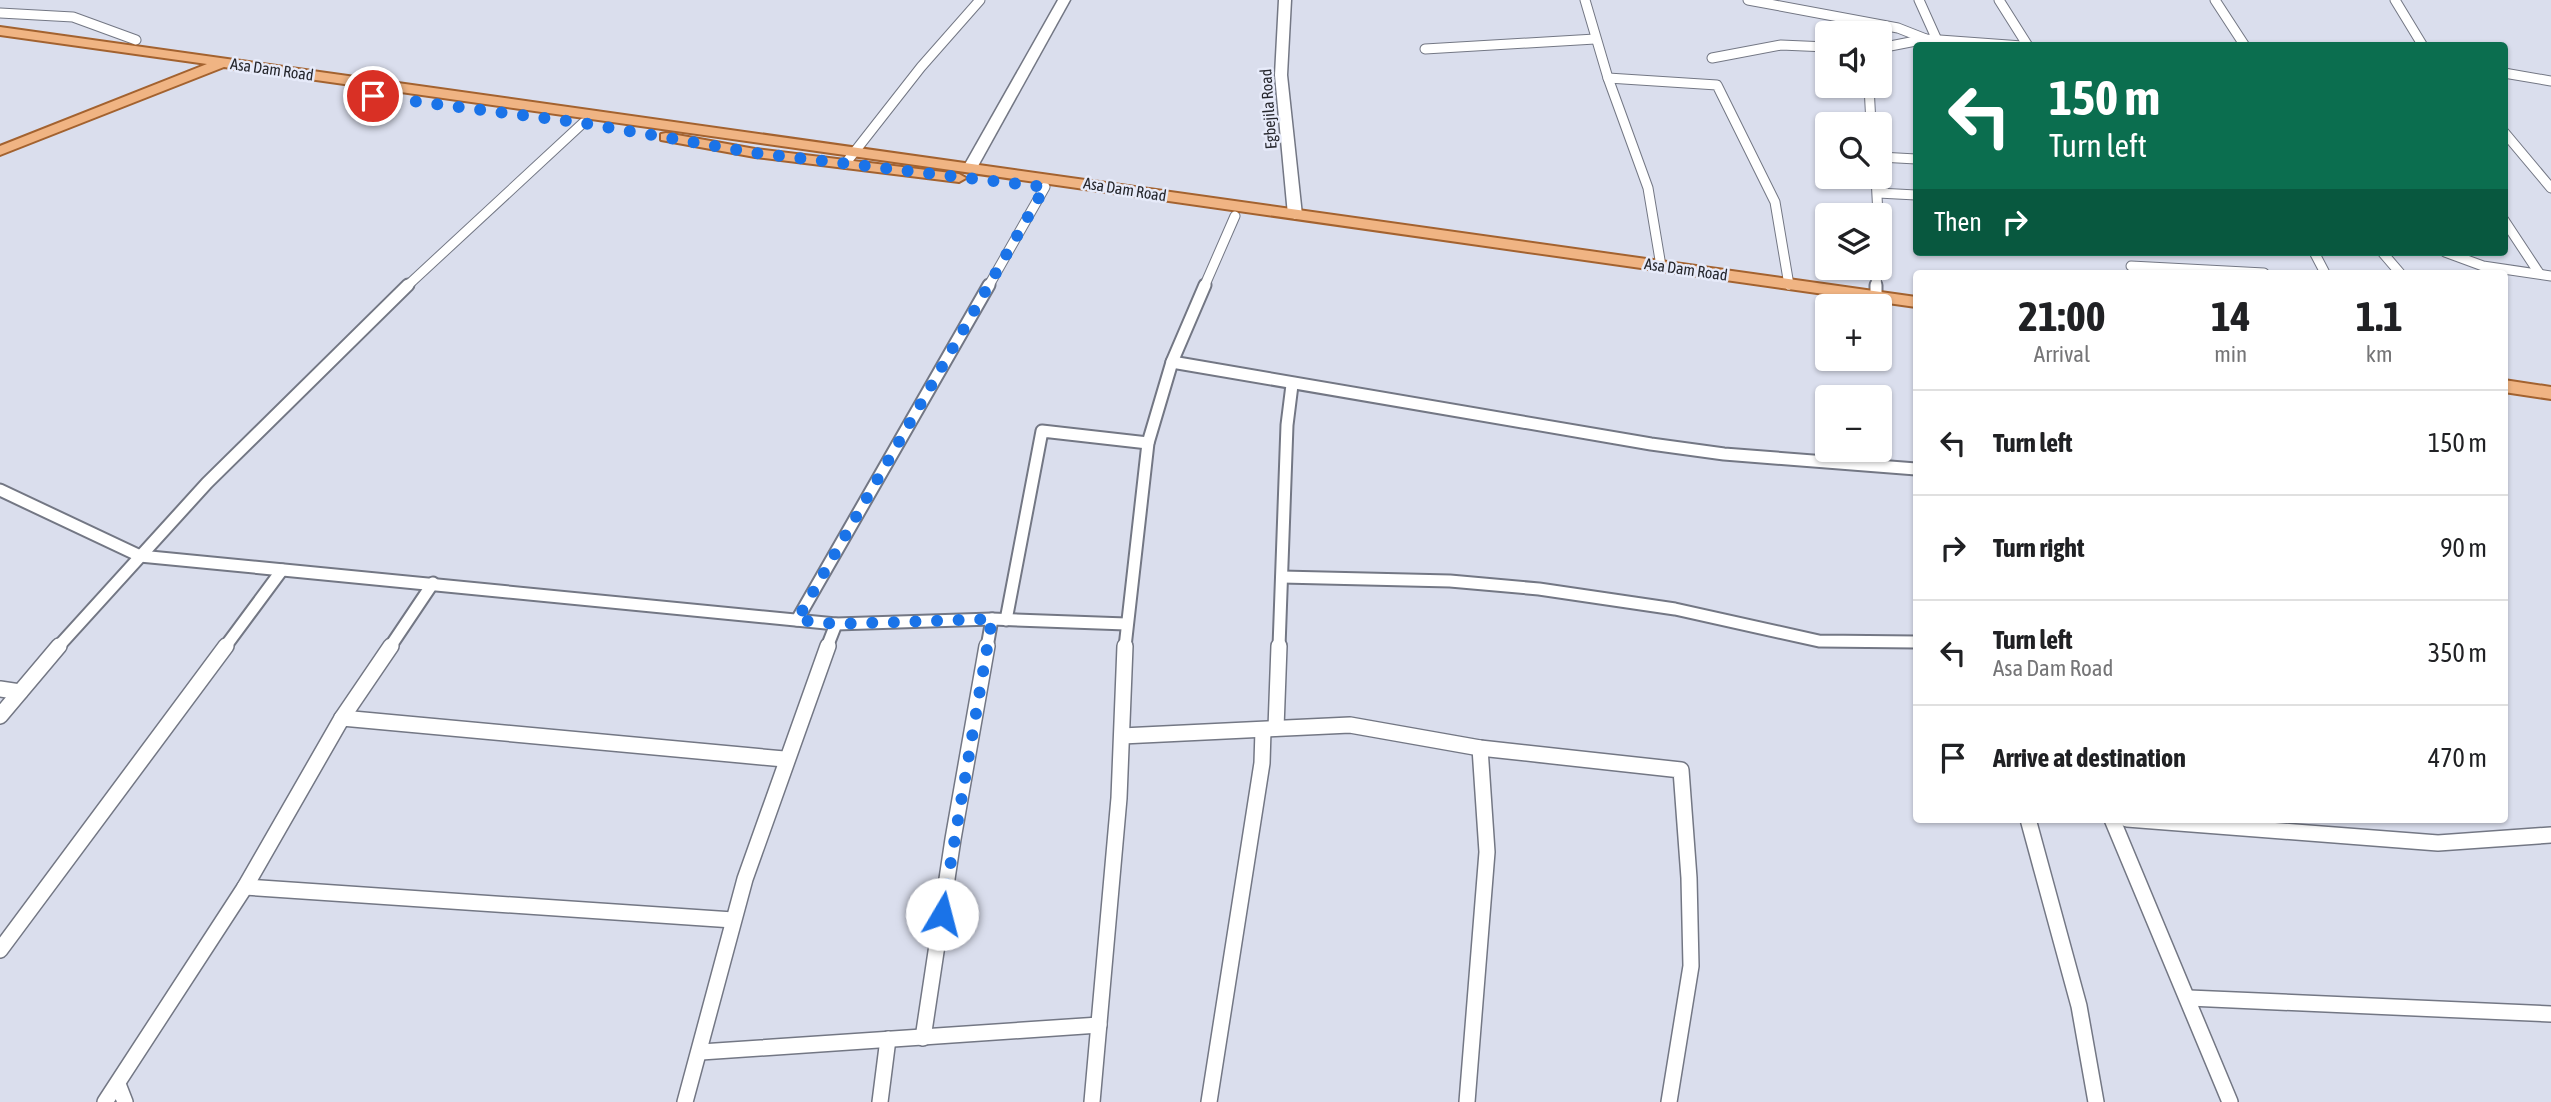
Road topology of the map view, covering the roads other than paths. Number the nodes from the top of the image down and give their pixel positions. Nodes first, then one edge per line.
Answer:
1 (980, 0) edge
2 (1063, 0) edge
3 (1285, 0) edge
4 (1585, 0) edge
5 (1748, 0) edge
6 (1798, 0) edge
7 (1919, 0) edge
8 (1999, 0) edge
9 (2215, 0) edge
10 (2395, 0) edge
11 (1803, 11) junction
12 (0, 13) edge
13 (0, 31) edge
14 (1595, 39) junction
15 (1926, 39) junction
16 (136, 40) dead end
17 (1937, 40) junction
18 (0, 41) edge
19 (1965, 42) edge
20 (2025, 42) edge
21 (2242, 42) edge
22 (2421, 42) edge
23 (1815, 46) edge
24 (1892, 46) edge
25 (1425, 48) dead end
26 (1712, 58) dead end
27 (158, 64) junction
28 (211, 68) junction
29 (2508, 74) edge
30 (1608, 78) junction
31 (177, 81) junction
32 (2551, 81) edge
33 (156, 83) junction
34 (583, 123) junction
35 (2508, 137) edge
36 (0, 143) edge
37 (0, 151) edge
38 (849, 158) junction
39 (1892, 158) edge
40 (1913, 159) edge
41 (971, 166) junction
42 (1045, 187) junction
43 (2551, 188) edge
44 (1878, 189) edge
45 (1878, 192) junction
46 (1913, 195) edge
47 (1878, 203) edge
48 (1295, 215) junction
49 (1235, 216) junction
50 (2508, 226) edge
51 (2385, 256) edge
52 (2456, 256) edge
53 (1661, 265) junction
54 (2132, 269) edge
55 (2165, 270) edge
56 (2397, 270) edge
57 (2539, 274) junction
58 (2551, 276) edge
59 (1789, 285) junction
60 (1834, 294) edge
61 (1815, 300) edge
62 (1913, 302) edge
63 (1892, 303) edge
64 (1892, 307) edge
65 (1913, 314) edge
66 (1172, 362) junction
67 (1292, 385) junction
68 (2508, 387) edge
69 (2551, 393) edge
70 (2508, 400) edge
71 (2551, 406) edge
72 (1148, 443) junction
73 (1913, 469) edge
74 (0, 491) edge
75 (140, 556) junction
76 (282, 570) junction
77 (1282, 577) junction
78 (433, 583) junction
79 (797, 620) junction
80 (999, 620) junction
81 (836, 624) junction
82 (1126, 624) junction
83 (1913, 642) edge
84 (0, 689) edge
85 (20, 692) junction
86 (0, 716) edge
87 (342, 718) junction
88 (1269, 729) junction
89 (1122, 736) junction
90 (1480, 748) junction
91 (784, 759) junction
92 (2029, 823) edge
93 (2114, 823) edge
94 (2181, 823) edge
95 (2551, 835) edge
96 (245, 887) junction
97 (733, 919) junction
98 (0, 950) edge
99 (2189, 998) junction
100 (2551, 1014) edge
101 (1099, 1025) junction
102 (923, 1038) junction
103 (888, 1040) junction
104 (701, 1052) junction
105 (118, 1084) junction
106 (105, 1102) edge
107 (125, 1102) edge
108 (685, 1102) edge
109 (880, 1102) edge
110 (1092, 1102) edge
111 (1209, 1102) edge
112 (1466, 1102) edge
113 (1669, 1102) edge
114 (2096, 1102) edge
115 (2230, 1102) edge

1 - 38 street
2 - 41 street
3 - 48 street, Egbejila Road
4 - 14 street
5 - 11 street
6 - 11 street
7 - 17 street
8 - 20 street
9 - 21 street
10 - 22 street
11 - 15 street
12 - 16 street
13 - 28 main road, Asa Dam Road
14 - 25 street
14 - 30 street
15 - 17 street
15 - 24 street
17 - 19 street
18 - 27 main road, Asa Dam Road
23 - 26 street
27 - 28 main road, Asa Dam Road
27 - 33 main road
28 - 31 main road
28 - 31 main road
28 - 33 main road
28 - 34 main road, Asa Dam Road
28 - 38 main road, Asa Dam Road
29 - 32 street
30 - 53 street
30 - 59 street
31 - 37 main road
33 - 36 main road
34 - 38 main road, Asa Dam Road
34 - 75 street
35 - 43 street
38 - 41 main road, Asa Dam Road
38 - 42 main road, Asa Dam Road
39 - 40 street
41 - 48 main road, Asa Dam Road
42 - 49 main road, Asa Dam Road
42 - 79 street
44 - 45 street
45 - 46 street
45 - 47 street
48 - 53 main road, Asa Dam Road
49 - 61 main road, Asa Dam Road
49 - 66 street
50 - 57 street
51 - 56 street
52 - 57 street
53 - 59 main road, Asa Dam Road
54 - 55 street
57 - 58 street
59 - 60 main road, Asa Dam Road
62 - 63 main road, Asa Dam Road
64 - 65 main road, Asa Dam Road
66 - 67 street
66 - 72 street
67 - 73 street
67 - 77 street
68 - 69 main road
70 - 71 main road
72 - 80 street
72 - 82 street
74 - 75 street
75 - 76 street
75 - 85 street
76 - 78 street
76 - 98 street
77 - 83 street
77 - 88 street
78 - 79 street
78 - 87 street
79 - 81 street
80 - 81 street
80 - 82 street
80 - 102 street
81 - 91 street
82 - 89 street
84 - 85 street
85 - 86 street
87 - 91 street
87 - 96 street
88 - 89 street
88 - 90 street
88 - 111 street
89 - 101 street
90 - 112 street
90 - 113 street
91 - 97 street
92 - 114 street
93 - 99 street
94 - 95 street
96 - 97 street
96 - 105 street
97 - 104 street
99 - 100 street
99 - 115 street
101 - 102 street
101 - 110 street
102 - 103 street
103 - 104 street
103 - 109 street
104 - 108 street
105 - 106 street
105 - 107 street

